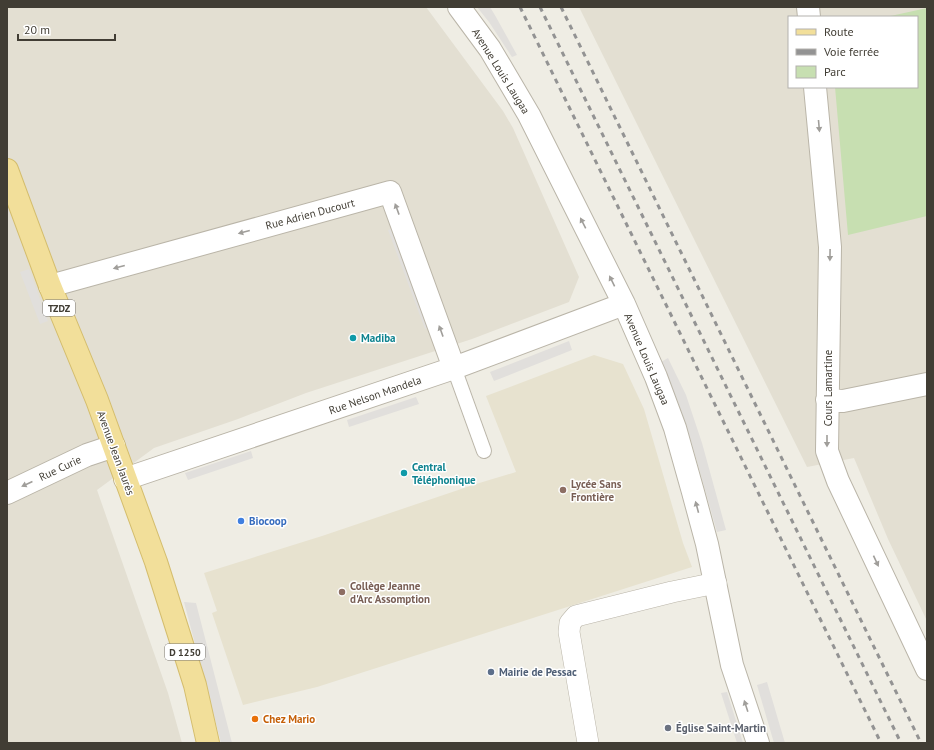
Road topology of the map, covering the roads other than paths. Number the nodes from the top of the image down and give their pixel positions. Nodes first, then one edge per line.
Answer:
1 (460, 7) edge
2 (815, 88) edge
3 (7, 170) edge
4 (50, 286) junction
5 (624, 304) junction
6 (454, 368) junction
7 (927, 384) edge
8 (827, 400) junction
9 (114, 446) junction
10 (484, 451) dead end
11 (126, 479) junction
12 (7, 493) edge
13 (716, 583) junction
14 (927, 669) edge
15 (208, 743) edge
16 (588, 743) edge
17 (758, 743) edge

5 -> 1 street, Avenue Louis Laugaa
2 -> 8 street, Cours Lamartine
3 - 4 main road, Avenue Jean Jaurès / TZDZ
6 -> 4 street, Rue Adrien Ducourt
4 - 9 main road, Avenue Jean Jaurès / TZDZ
5 - 6 street, Rue Nelson Mandela
13 -> 5 street, Avenue Louis Laugaa
6 - 10 lane
6 - 11 street, Rue Nelson Mandela
7 - 8 street
8 -> 14 street, Cours Lamartine
9 - 11 main road, Avenue Jean Jaurès / D 1250
9 -> 12 street, Rue Curie
11 - 15 main road, Avenue Jean Jaurès / D 1250
13 - 16 street
17 -> 13 street, Avenue Louis Laugaa

